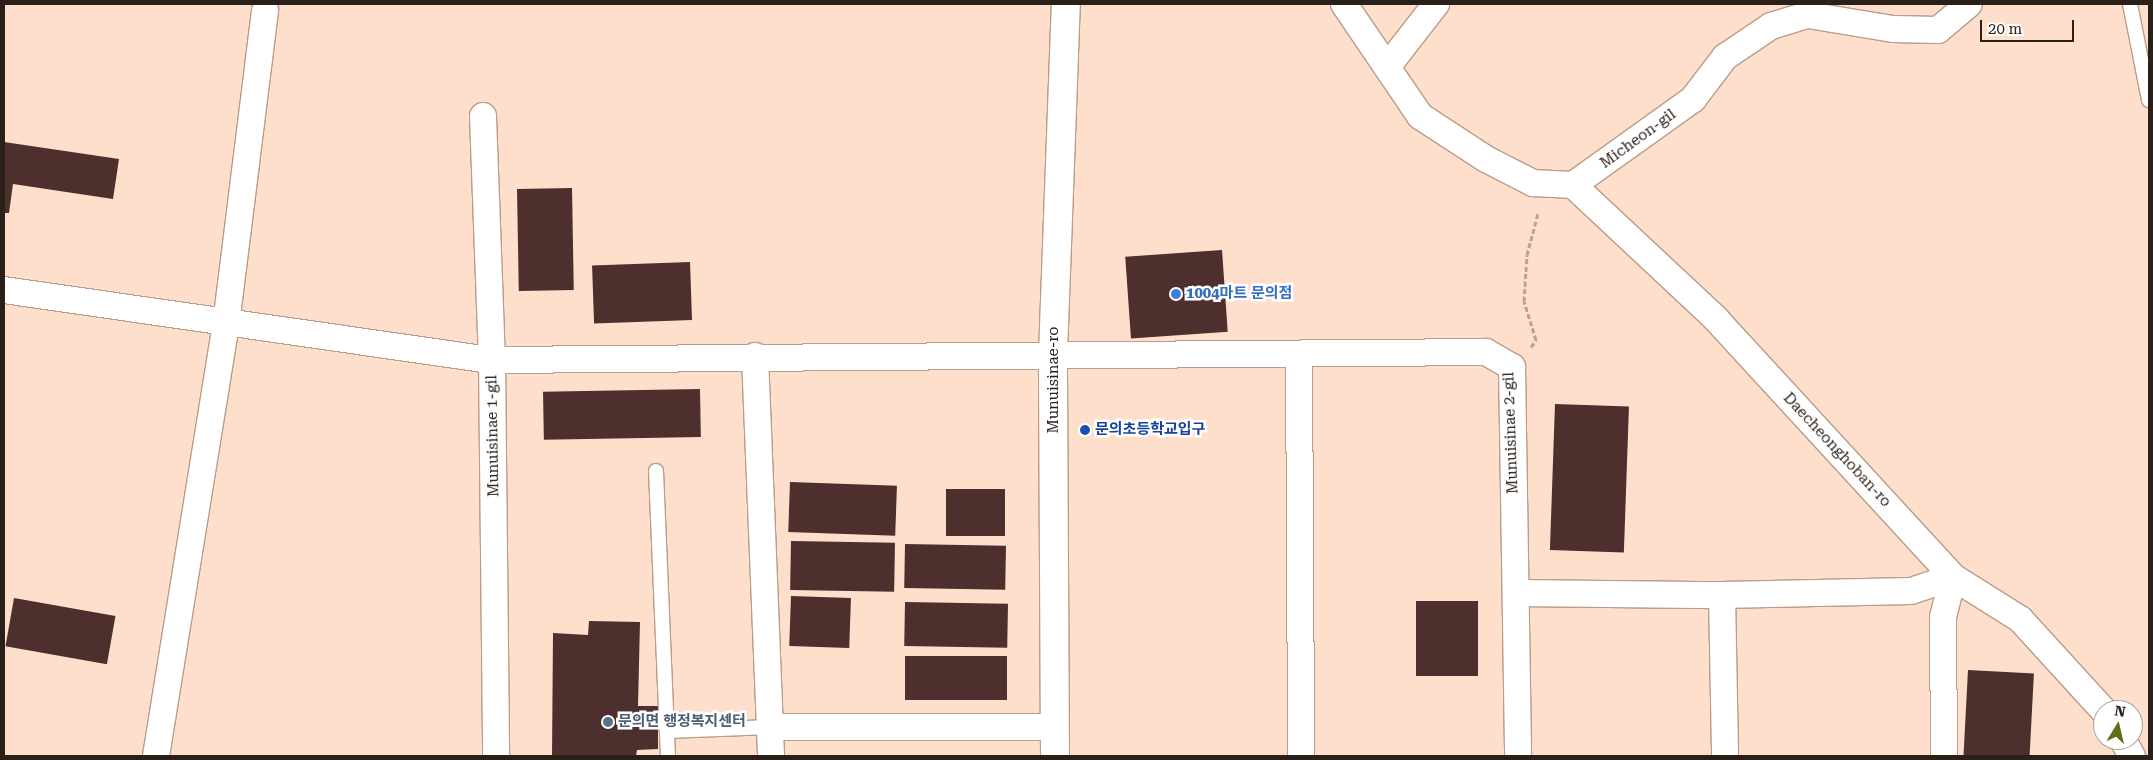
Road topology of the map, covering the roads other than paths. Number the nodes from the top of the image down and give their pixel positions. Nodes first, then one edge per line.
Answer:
1 (1066, 4) edge
2 (1344, 4) edge
3 (1436, 4) edge
4 (1969, 4) edge
5 (2130, 4) edge
6 (265, 10) dead end
7 (1387, 67) junction
8 (2149, 100) edge
9 (482, 116) dead end
10 (1573, 185) junction
11 (4, 290) edge
12 (226, 324) junction
13 (1053, 354) junction
14 (1299, 354) junction
15 (755, 356) junction
16 (492, 360) junction
17 (656, 471) dead end
18 (1953, 577) junction
19 (1516, 593) junction
20 (1722, 595) junction
21 (2094, 700) edge
22 (771, 727) junction
23 (1055, 727) junction
24 (668, 732) junction
25 (156, 756) edge
26 (496, 756) edge
27 (668, 756) edge
28 (771, 756) edge
29 (1056, 756) edge
30 (1301, 756) edge
31 (1518, 756) edge
32 (1725, 756) edge
33 (1944, 756) edge

1 - 13 street, Munuisinae-ro
2 - 7 street
3 - 7 street
4 - 10 street, Micheon-gil
5 - 8 lane
6 - 12 street
7 - 10 street
9 - 16 street, Munuisinae 1-gil
10 - 18 street, Daecheonghoban-ro
11 - 12 street, Munuisinae 2-gil
12 - 16 street, Munuisinae 2-gil
12 - 25 street
13 - 14 street, Munuisinae 2-gil
13 - 15 street, Munuisinae 2-gil
13 - 23 street, Munuisinae-ro
14 - 19 street, Munuisinae 2-gil
14 - 30 street
15 - 16 street, Munuisinae 2-gil
15 - 22 street
16 - 26 street, Munuisinae 1-gil
17 - 24 lane
18 - 20 street
18 - 21 street, Daecheonghoban-ro
18 - 33 street
19 - 20 street
19 - 31 street, Munuisinae 2-gil
20 - 32 street
22 - 23 street
22 - 24 lane
22 - 28 street
23 - 29 street, Munuisinae-ro
24 - 27 lane

